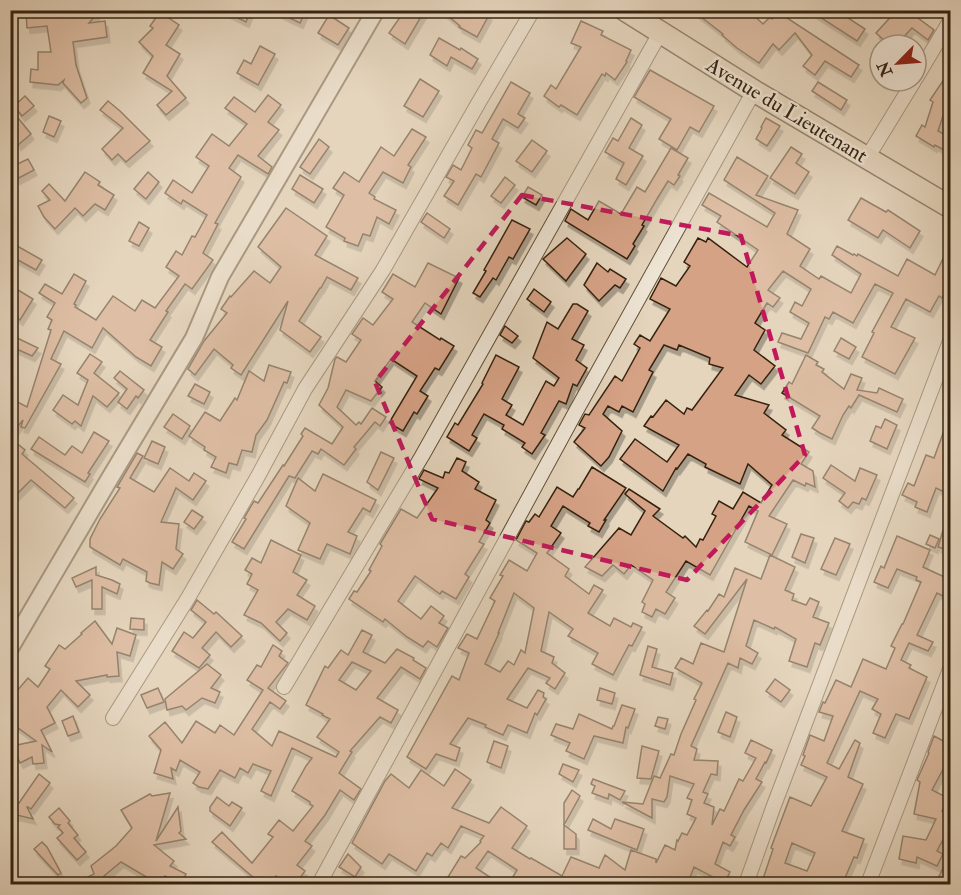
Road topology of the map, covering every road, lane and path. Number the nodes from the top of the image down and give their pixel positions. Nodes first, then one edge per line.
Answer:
1 (376, 10) edge
2 (533, 10) edge
3 (625, 10) edge
4 (951, 21) edge
5 (660, 33) junction
6 (928, 58) edge
7 (754, 91) junction
8 (906, 93) edge
9 (867, 158) junction
10 (951, 207) edge
11 (951, 341) edge
12 (10, 648) edge
13 (951, 669) edge
14 (284, 687) dead end
15 (113, 718) dead end
16 (319, 885) edge
17 (746, 885) edge
18 (868, 885) edge

1 - 12 street
2 - 15 street
3 - 5 main road, Avenue du Lieutenant
4 - 6 street
5 - 7 main road, Avenue du Lieutenant
5 - 14 street
7 - 9 main road, Avenue du Lieutenant
7 - 16 street
8 - 9 street
9 - 10 main road, Avenue du Lieutenant
11 - 17 street
13 - 18 street

